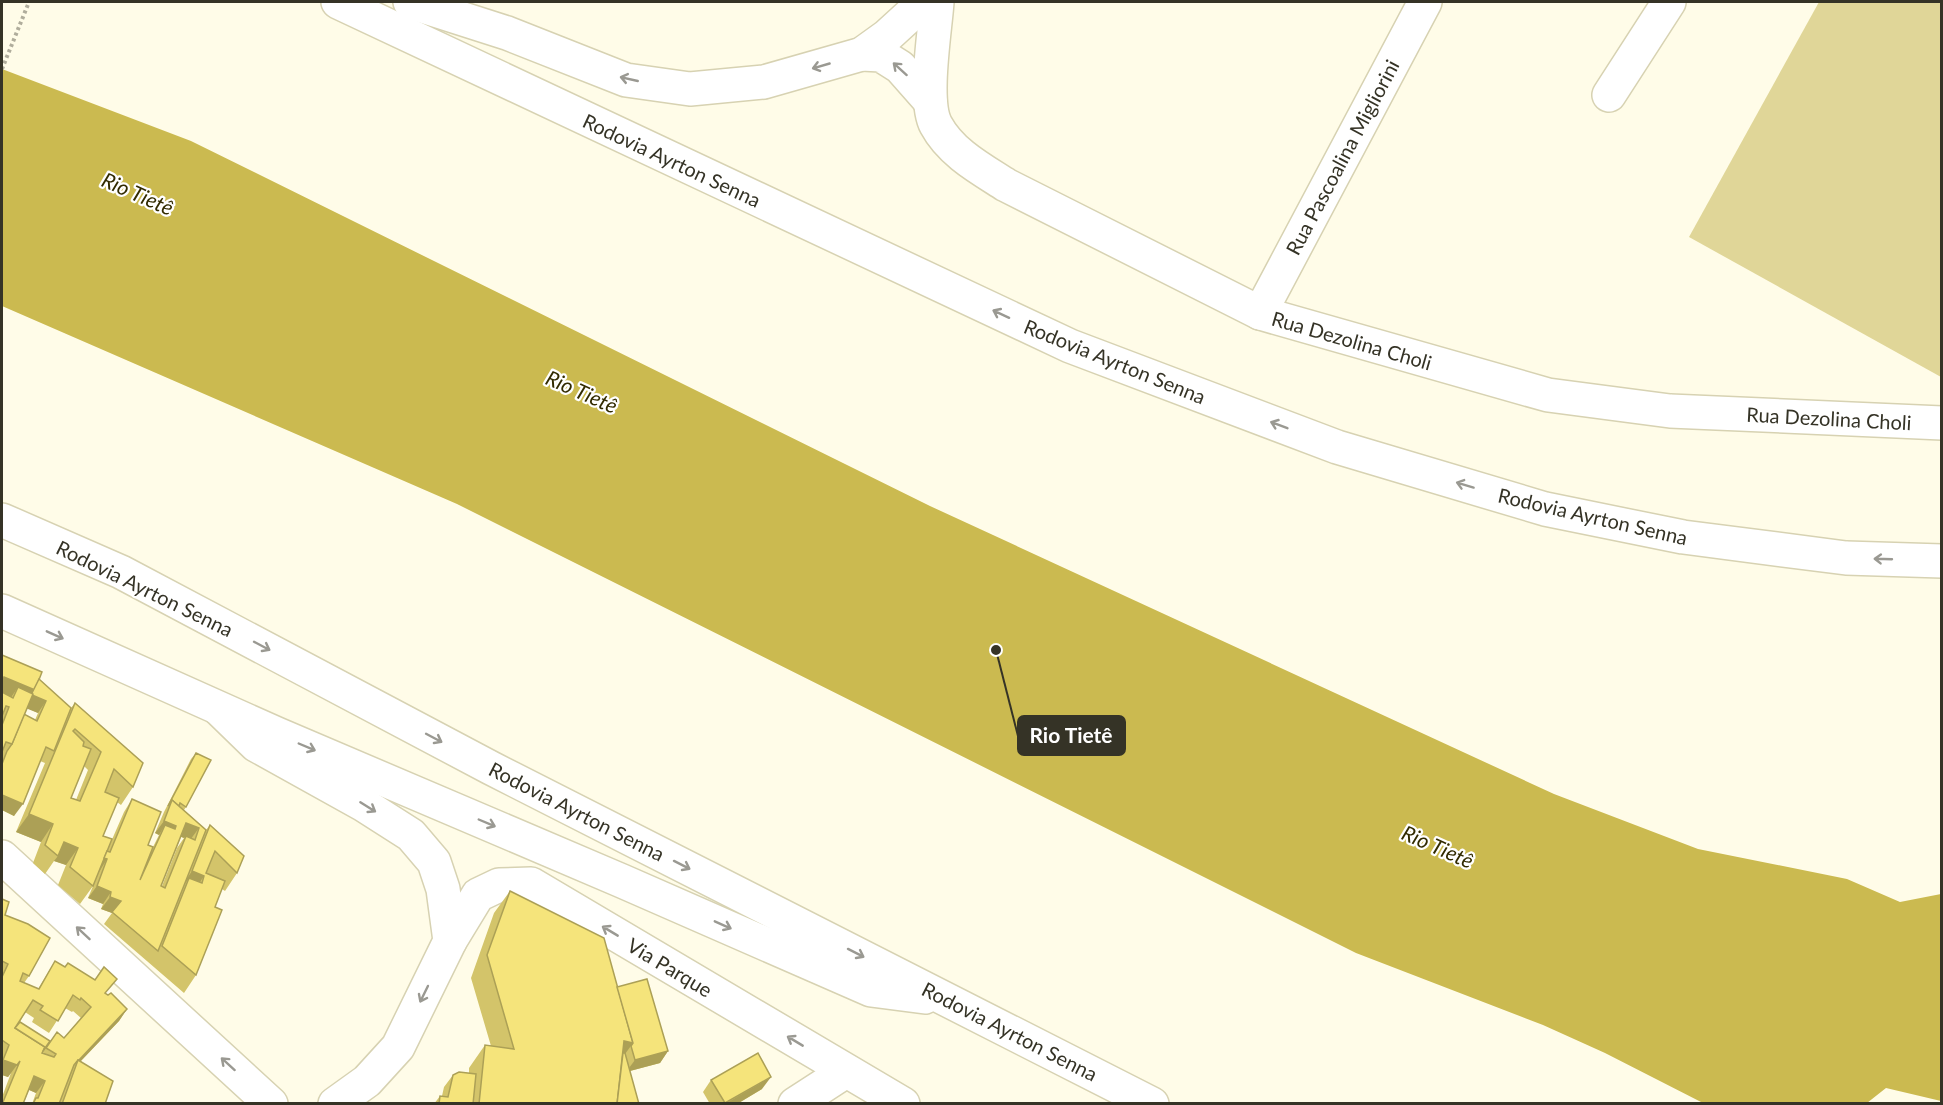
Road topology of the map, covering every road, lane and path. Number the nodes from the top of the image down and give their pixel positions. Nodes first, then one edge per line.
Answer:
1 (29, 2) edge
2 (338, 2) edge
3 (410, 2) edge
4 (920, 2) edge
5 (937, 2) edge
6 (1425, 2) edge
7 (1669, 2) edge
8 (862, 54) junction
9 (2, 69) edge
10 (1610, 94) dead end
11 (930, 101) junction
12 (1260, 314) junction
13 (1941, 423) edge
14 (2, 519) edge
15 (1941, 561) edge
16 (2, 611) edge
17 (215, 706) junction
18 (2, 857) edge
19 (450, 941) junction
20 (951, 1000) junction
21 (846, 1071) junction
22 (271, 1104) edge
23 (335, 1104) edge
24 (795, 1104) edge
25 (903, 1104) edge
26 (1152, 1104) edge

1 - 9 path
15 -> 2 main road, Rodovia Ayrton Senna
8 -> 3 main road
4 - 8 main road
5 - 11 main road, Rua Dezolina Choli
6 - 12 main road, Rua Pascoalina Migliorini
7 - 10 main road
11 -> 8 main road
11 - 12 main road, Rua Dezolina Choli
12 - 13 main road, Rua Dezolina Choli
14 -> 20 main road, Rodovia Ayrton Senna
16 -> 17 main road
17 -> 19 main road
17 -> 20 main road
22 -> 18 main road
21 -> 19 main road, Via Parque
19 -> 23 main road, Via Parque
20 - 26 main road, Rodovia Ayrton Senna
21 - 24 main road
21 - 25 main road, Via Parque

